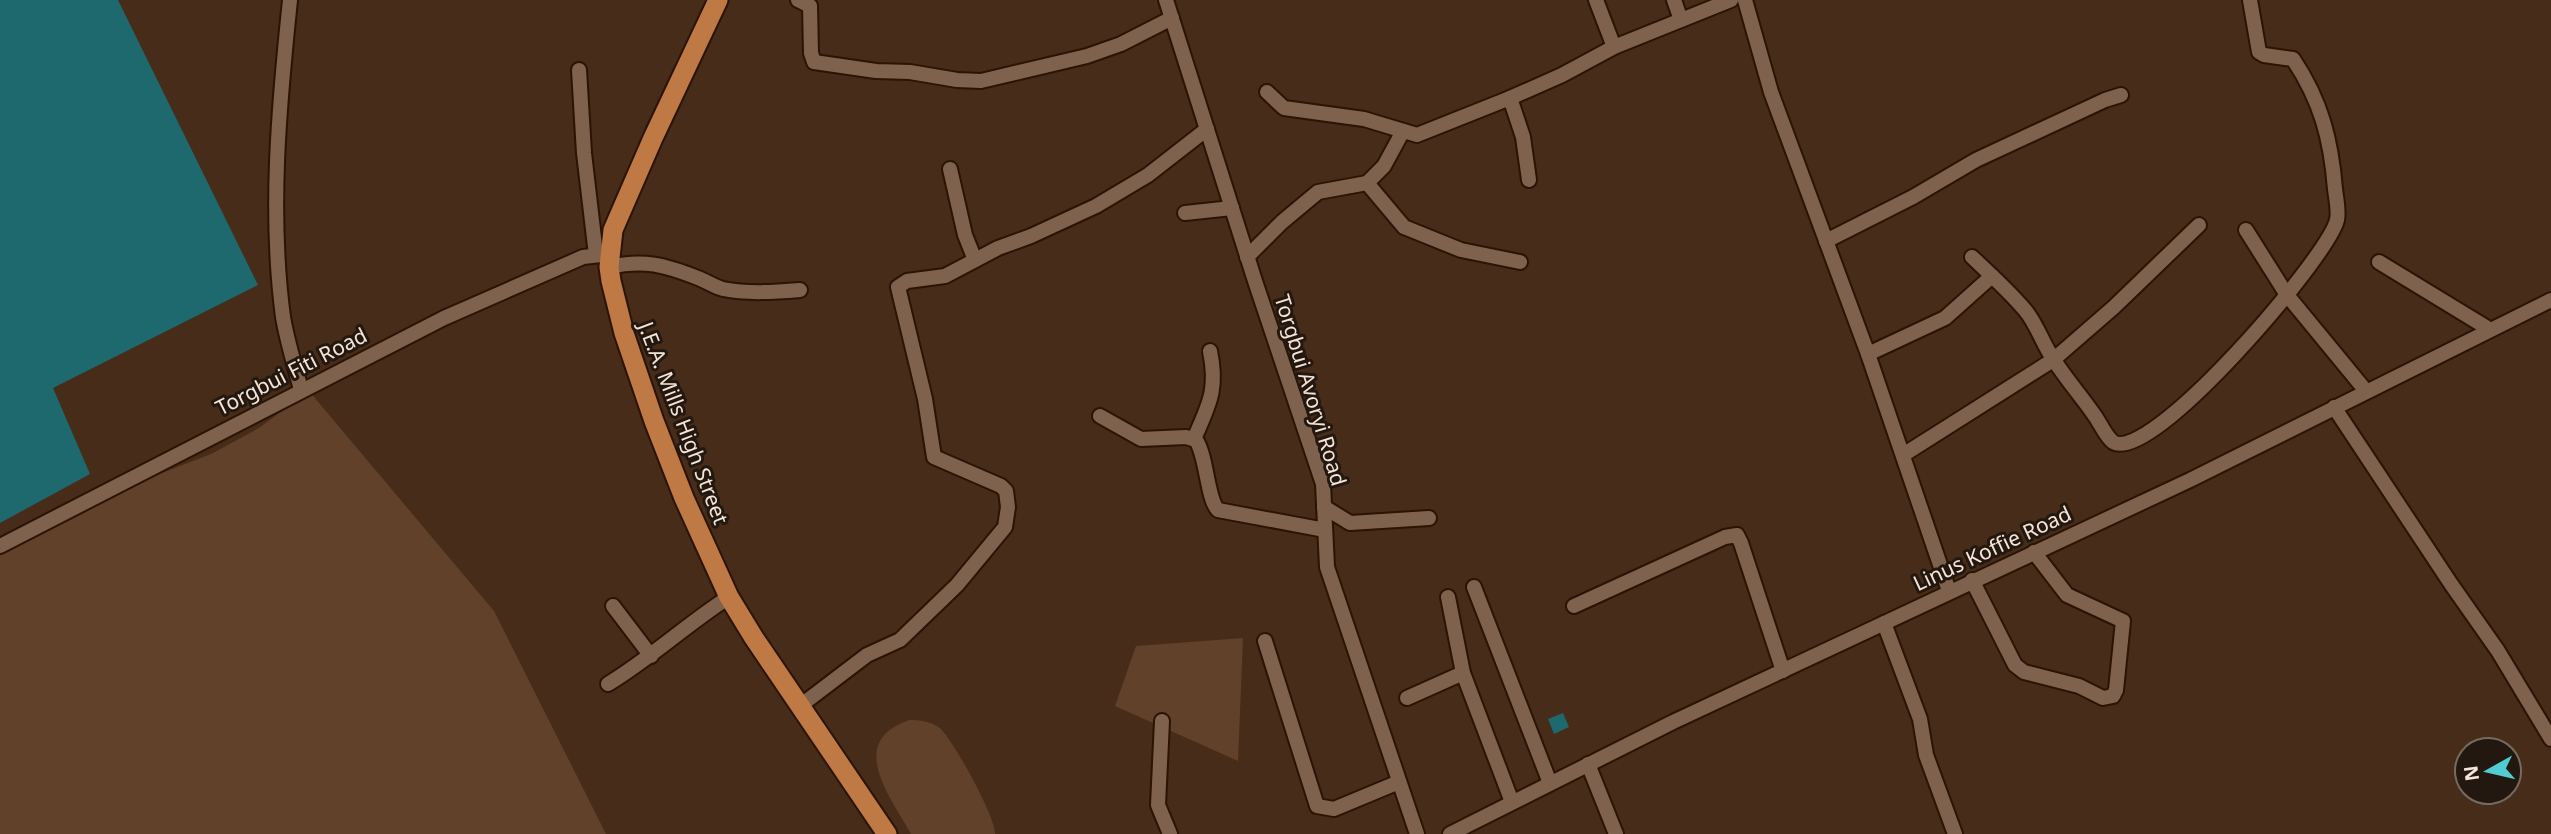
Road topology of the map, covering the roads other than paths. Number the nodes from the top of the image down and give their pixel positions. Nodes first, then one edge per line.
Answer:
1 (290, 0) edge
2 (718, 0) edge
3 (798, 0) edge
4 (1166, 0) edge
5 (1596, 0) edge
6 (1674, 0) edge
7 (1731, 0) edge
8 (1745, 0) edge
9 (2250, 0) edge
10 (1172, 18) junction
11 (1681, 20) junction
12 (1614, 47) junction
13 (579, 70) dead end
14 (1267, 92) dead end
15 (2122, 95) dead end
16 (1510, 98) junction
17 (1207, 130) junction
18 (1403, 131) junction
19 (950, 169) dead end
20 (1528, 180) dead end
21 (1367, 183) junction
22 (1232, 208) junction
23 (1185, 213) dead end
24 (2199, 225) dead end
25 (2246, 230) dead end
26 (1825, 241) junction
27 (1247, 257) junction
28 (1972, 257) dead end
29 (605, 259) junction
30 (975, 260) junction
31 (1520, 262) dead end
32 (2379, 262) dead end
33 (1992, 276) junction
34 (800, 290) dead end
35 (2287, 295) junction
36 (2551, 300) edge
37 (2489, 329) junction
38 (1210, 351) dead end
39 (1868, 354) junction
40 (2053, 360) junction
41 (301, 390) junction
42 (2365, 391) junction
43 (2334, 407) junction
44 (1100, 416) dead end
45 (1194, 439) junction
46 (1903, 455) junction
47 (1324, 508) junction
48 (1429, 518) dead end
49 (1325, 530) junction
50 (0, 546) edge
51 (2034, 552) junction
52 (1972, 580) junction
53 (1474, 587) dead end
54 (1949, 591) junction
55 (729, 597) junction
56 (1448, 597) dead end
57 (613, 606) dead end
58 (1574, 606) dead end
59 (1884, 623) junction
60 (1265, 641) dead end
61 (651, 656) junction
62 (1783, 671) junction
63 (1463, 673) junction
64 (608, 684) dead end
65 (1407, 698) dead end
66 (800, 706) junction
67 (1162, 721) dead end
68 (2551, 739) edge
69 (1588, 764) junction
70 (1399, 782) junction
71 (1550, 783) junction
72 (1512, 802) junction
73 (887, 834) edge
74 (1170, 834) edge
75 (1416, 834) edge
76 (1450, 834) edge
77 (1616, 834) edge
78 (1955, 834) edge

1 - 41 street
2 - 29 highway, J.E.A. Mills High Street
3 - 10 street
4 - 10 street, Torgbui Avoryi Road
5 - 12 street
6 - 11 street
7 - 11 street
8 - 26 street
9 - 35 street
10 - 17 street, Torgbui Avoryi Road
11 - 12 street
12 - 16 street
13 - 29 street
14 - 18 street
15 - 26 street
16 - 18 street
16 - 20 street
17 - 22 street, Torgbui Avoryi Road
17 - 30 street
18 - 21 street
19 - 30 street
21 - 27 street
21 - 31 street
22 - 23 street
22 - 27 street, Torgbui Avoryi Road
24 - 40 street
25 - 35 street
26 - 39 street
27 - 47 street, Torgbui Avoryi Road
28 - 33 street
29 - 34 street, Torgbui Fiti Road
29 - 41 street, Torgbui Fiti Road
29 - 55 highway, J.E.A. Mills High Street
30 - 66 street
32 - 37 street
33 - 39 street
33 - 40 street
35 - 40 street
35 - 42 street
36 - 37 street, Linus Koffie Road
37 - 42 street, Linus Koffie Road
38 - 45 street
39 - 46 street
40 - 46 street
41 - 50 street, Torgbui Fiti Road
42 - 43 street, Linus Koffie Road
43 - 51 street, Linus Koffie Road
43 - 68 street
44 - 45 street
45 - 49 street
46 - 54 street
47 - 48 street
47 - 49 street, Torgbui Avoryi Road
49 - 70 street, Torgbui Avoryi Road
51 - 52 street, Linus Koffie Road
51 - 52 street
52 - 54 street, Linus Koffie Road
53 - 71 street
54 - 59 street, Linus Koffie Road
55 - 61 street
55 - 66 highway, J.E.A. Mills High Street
56 - 63 street
57 - 61 street
58 - 62 street
59 - 62 street, Linus Koffie Road
59 - 78 street
60 - 70 street
61 - 64 street
62 - 69 street, Linus Koffie Road
63 - 65 street
63 - 72 street
66 - 73 highway, J.E.A. Mills High Street
67 - 74 street
69 - 71 street, Linus Koffie Road
69 - 77 street
70 - 75 street, Torgbui Avoryi Road
71 - 72 street, Linus Koffie Road
72 - 76 street, Linus Koffie Road

